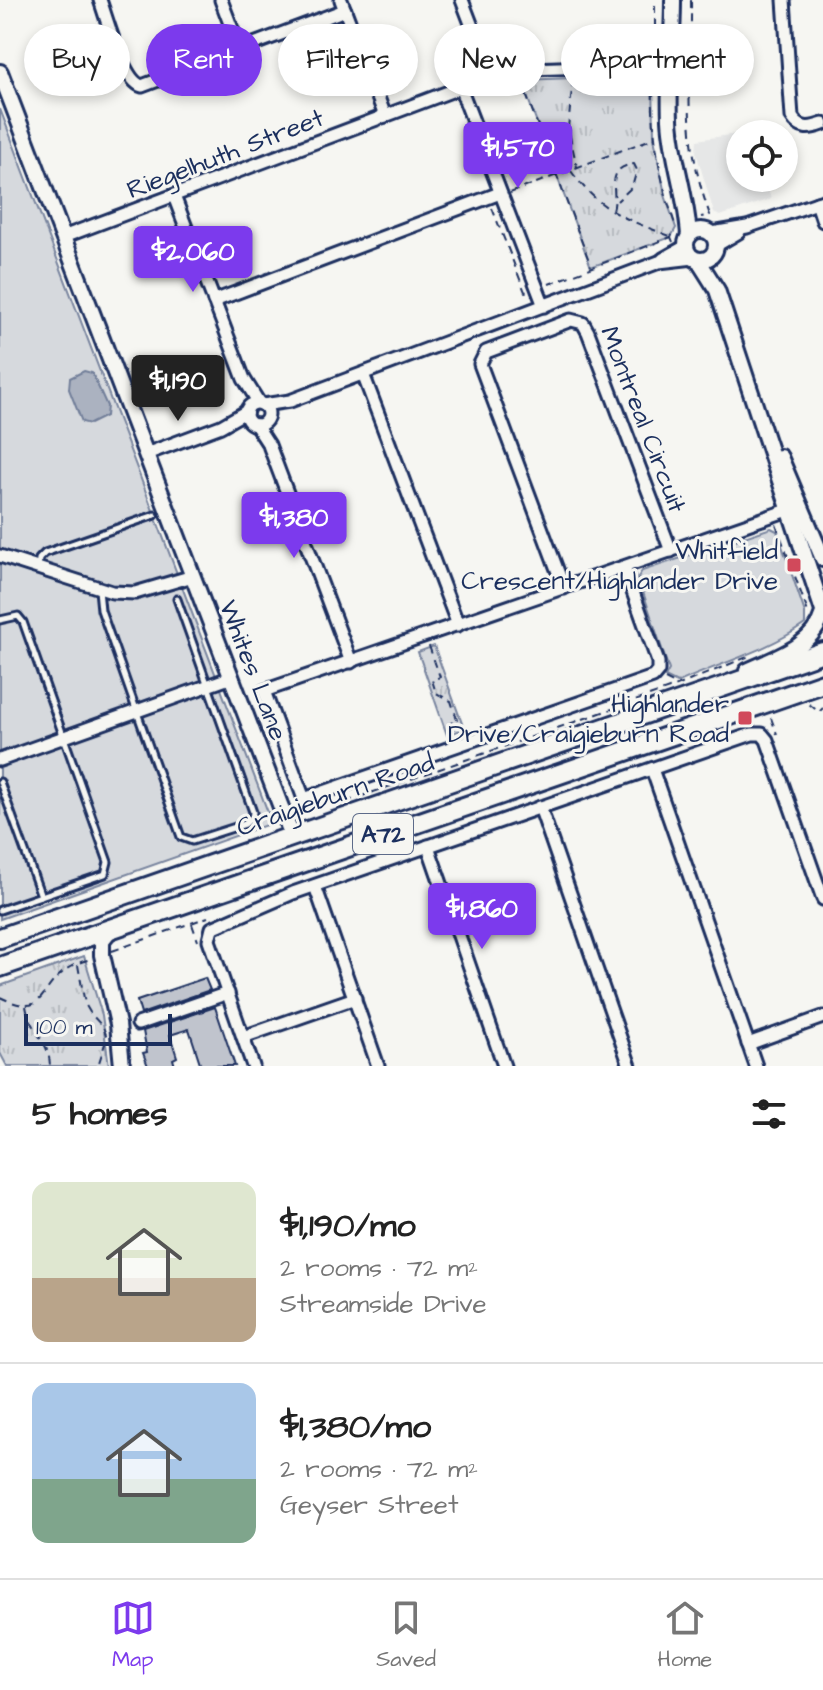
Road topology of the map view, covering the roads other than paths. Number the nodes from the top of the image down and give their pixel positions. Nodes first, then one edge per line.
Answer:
1 (100, 0) edge
2 (221, 0) edge
3 (462, 0) edge
4 (673, 0) edge
5 (784, 0) edge
6 (343, 5) edge
7 (230, 24) edge
8 (471, 24) edge
9 (672, 24) edge
10 (262, 40) edge
11 (0, 72) edge
12 (146, 84) edge
13 (437, 96) edge
14 (463, 96) edge
15 (670, 96) edge
16 (385, 116) junction
17 (823, 124) edge
18 (174, 196) junction
19 (502, 198) junction
20 (820, 202) edge
21 (823, 221) edge
22 (63, 237) junction
23 (701, 245) junction
24 (214, 301) junction
25 (544, 306) junction
26 (363, 374) junction
27 (257, 414) junction
28 (146, 454) junction
29 (795, 507) junction
30 (155, 515) dead end
31 (818, 529) edge
32 (671, 551) junction
33 (822, 554) edge
34 (0, 556) edge
35 (624, 567) junction
36 (38, 569) junction
37 (193, 576) junction
38 (564, 588) junction
39 (99, 589) junction
40 (177, 599) dead end
41 (819, 615) edge
42 (0, 620) edge
43 (458, 625) junction
44 (823, 652) edge
45 (351, 662) junction
46 (232, 677) junction
47 (209, 685) junction
48 (816, 691) edge
49 (700, 694) junction
50 (137, 711) junction
51 (65, 736) junction
52 (0, 760) edge
53 (652, 769) junction
54 (0, 782) edge
55 (540, 807) junction
56 (292, 836) junction
57 (428, 846) junction
58 (315, 886) junction
59 (41, 896) junction
60 (823, 899) edge
61 (0, 910) edge
62 (111, 929) junction
63 (0, 938) edge
64 (79, 940) junction
65 (102, 955) junction
66 (0, 967) edge
67 (228, 993) junction
68 (355, 998) junction
69 (823, 1017) edge
70 (138, 1024) dead end
71 (243, 1037) junction
72 (748, 1044) junction
73 (122, 1066) edge
74 (253, 1066) edge
75 (378, 1066) edge
76 (504, 1066) edge
77 (630, 1066) edge
78 (756, 1066) edge

1 - 12 street
2 - 7 street
3 - 8 street
4 - 9 street
5 - 17 street
6 - 10 street
6 - 16 street
11 - 22 street, Whites Lane
13 - 16 street, Riegelhuth Street
14 - 19 street
15 - 23 street
16 - 18 street, Riegelhuth Street
18 - 22 street, Riegelhuth Street
18 - 24 street
19 - 24 street
19 - 25 street
20 - 21 street
20 - 23 street
22 - 28 street, Whites Lane
23 - 25 street
23 - 29 street
24 - 27 street
25 - 26 street
26 - 27 street
26 - 43 street
27 - 28 street
27 - 45 street
28 - 37 street, Whites Lane
29 - 31 street
29 - 32 street
29 - 41 street
30 - 36 lane
31 - 33 street
32 - 35 street
32 - 38 street, Montreal Circuit
34 - 36 street
35 - 38 street
35 - 45 street
36 - 39 street
37 - 39 street
37 - 46 street, Whites Lane
38 - 43 street
39 - 50 lane
40 - 47 lane
41 - 49 street
42 - 51 lane
43 - 45 street
44 - 49 main road, Craigieburn Road / A72
46 - 47 street
46 - 56 street, Whites Lane
47 - 50 street
47 - 50 lane
48 - 62 main road, Craigieburn Road / A72
49 - 56 main road, Craigieburn Road / A72
50 - 51 street
51 - 52 street
51 - 59 lane
53 - 55 street
53 - 60 street
53 - 72 street
54 - 59 lane
55 - 57 street
55 - 77 street
56 - 63 main road, Craigieburn Road / A72
57 - 58 street
57 - 76 street
58 - 67 street
58 - 68 street
59 - 61 lane
62 - 64 main road, Craigieburn Road / A72
62 - 65 street
64 - 65 street
64 - 66 main road, Craigieburn Road / A72
65 - 73 street
67 - 70 street
67 - 71 street
68 - 71 street
68 - 75 street
69 - 72 street
71 - 74 street
72 - 78 street

